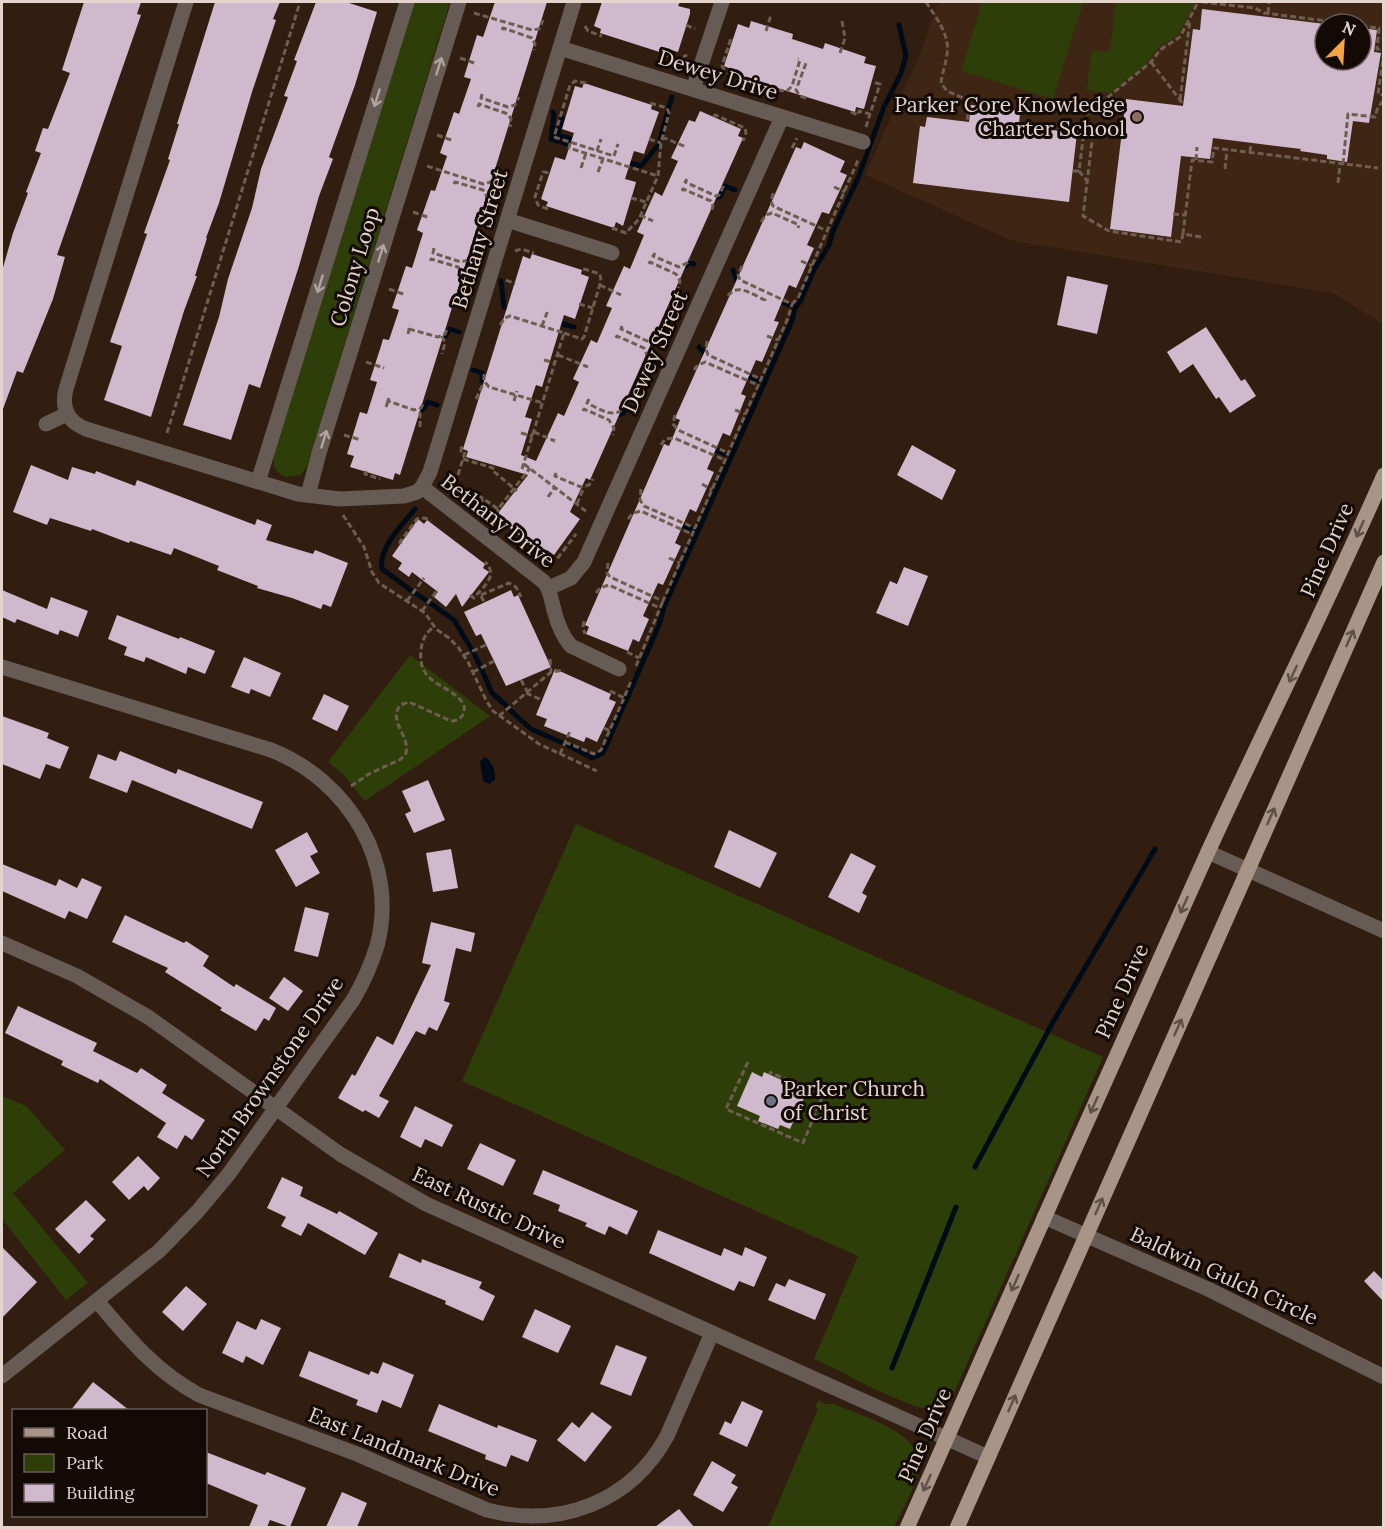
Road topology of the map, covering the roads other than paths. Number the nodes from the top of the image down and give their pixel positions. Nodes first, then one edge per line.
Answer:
1 (186, 2) edge
2 (407, 2) edge
3 (459, 2) edge
4 (574, 2) edge
5 (722, 2) edge
6 (560, 48) junction
7 (693, 89) junction
8 (782, 117) junction
9 (864, 136) road end
10 (507, 220) junction
11 (612, 253) dead end
12 (67, 414) junction
13 (46, 424) dead end
14 (1383, 475) edge
15 (258, 482) junction
16 (422, 487) junction
17 (308, 495) junction
18 (1383, 562) edge
19 (549, 588) junction
20 (2, 667) edge
21 (619, 669) dead end
22 (1208, 852) junction
23 (1247, 870) junction
24 (1383, 931) edge
25 (2, 943) edge
26 (275, 1109) junction
27 (1044, 1217) junction
28 (1086, 1235) junction
29 (97, 1301) junction
30 (712, 1333) junction
31 (2, 1376) edge
32 (1383, 1377) edge
33 (947, 1438) junction
34 (988, 1457) junction
35 (907, 1527) edge
36 (957, 1527) edge

1 - 12 street
2 -> 15 street, Colony Loop
17 -> 3 street, Colony Loop
4 - 6 street, Bethany Street
5 - 7 street
6 - 7 street, Dewey Drive
6 - 10 street, Bethany Street
7 - 8 street, Dewey Drive
8 - 9 street, Dewey Drive
8 - 19 street, Dewey Street
10 - 11 street
10 - 16 street, Bethany Street
12 - 13 street
12 - 15 street
14 -> 22 main road, Pine Drive
15 - 17 street
16 - 17 street, Bethany Drive
16 - 19 street, Bethany Drive
23 -> 18 main road
19 - 21 street, Bethany Drive
20 - 26 street, North Brownstone Drive
22 - 23 street
22 -> 27 main road, Pine Drive
23 - 24 street
28 -> 23 main road
25 - 26 street, East Rustic Drive
26 - 29 street, North Brownstone Drive
26 - 30 street, East Rustic Drive
27 - 28 street, Baldwin Gulch Circle
27 -> 33 main road, Pine Drive
28 - 32 street, Baldwin Gulch Circle
34 -> 28 main road
29 - 30 street, East Landmark Drive
29 - 31 street, North Brownstone Drive
30 - 33 street, East Rustic Drive
33 - 34 street, East Rustic Drive
33 -> 35 main road, Pine Drive
34 - 36 main road

